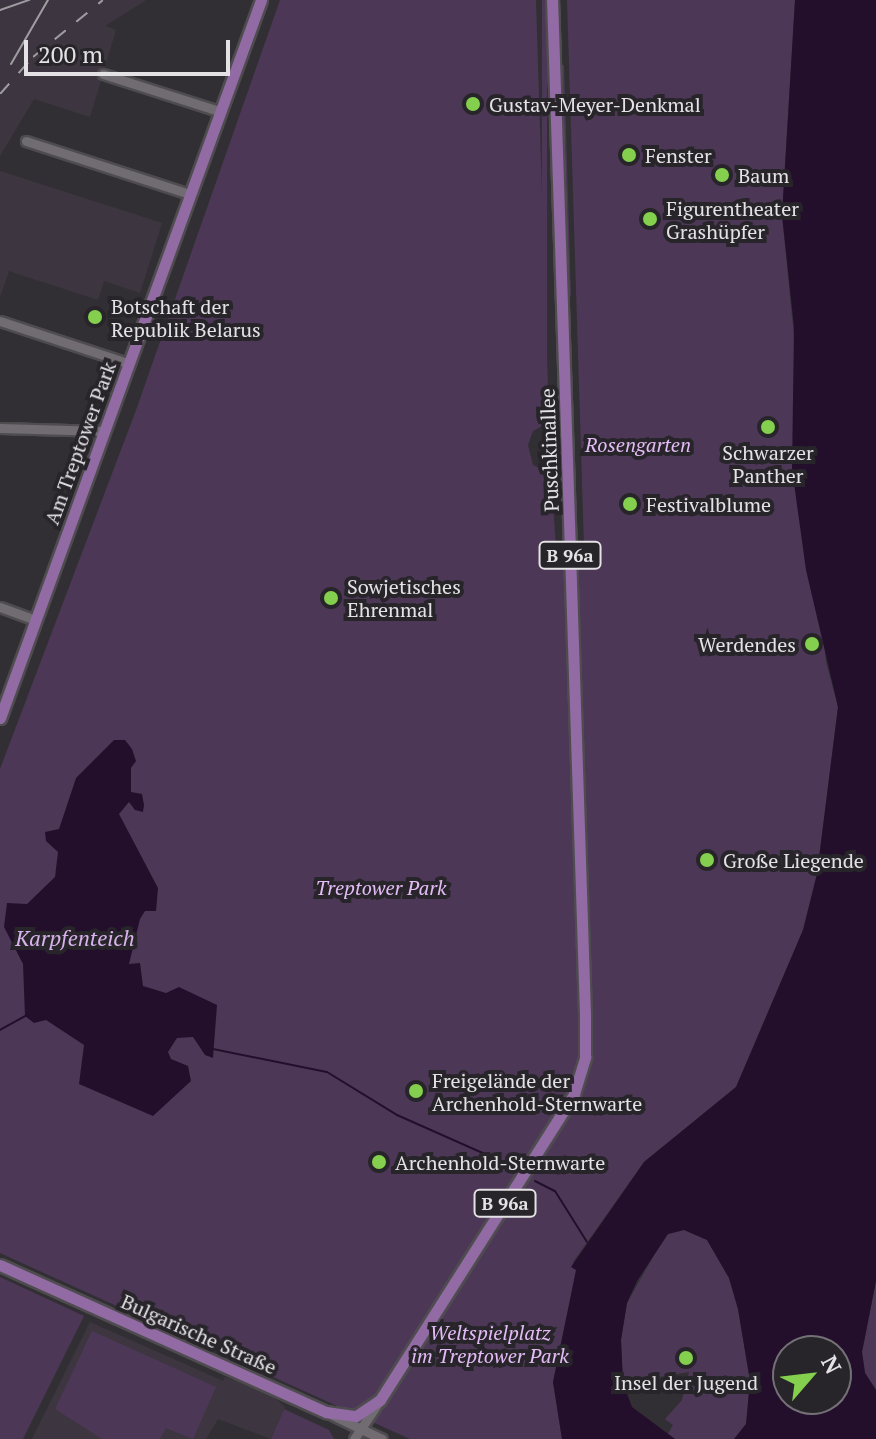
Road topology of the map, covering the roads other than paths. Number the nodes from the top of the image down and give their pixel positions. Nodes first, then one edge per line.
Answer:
1 (261, 0) edge
2 (552, 0) edge
3 (103, 74) dead end
4 (219, 111) junction
5 (26, 141) dead end
6 (189, 194) junction
7 (0, 321) edge
8 (128, 363) junction
9 (0, 428) edge
10 (103, 431) junction
11 (0, 607) edge
12 (35, 620) junction
13 (0, 718) edge
14 (0, 1265) edge
15 (380, 1400) junction
16 (326, 1412) junction
17 (362, 1430) junction
18 (354, 1439) edge
19 (382, 1439) edge

1 - 4 main road, Am Treptower Park
2 - 15 main road, Puschkinallee / B 96a
3 - 4 street
4 - 6 main road, Am Treptower Park
5 - 6 street
6 - 8 main road, Am Treptower Park
7 - 8 street
8 - 10 main road, Am Treptower Park
9 - 10 street
10 - 12 main road, Am Treptower Park
11 - 12 street
12 - 13 main road, Am Treptower Park
14 - 16 main road, Bulgarische Straße
15 - 16 main road
15 - 17 street
16 - 17 street, Bulgarische Straße
17 - 18 street
17 - 19 street, Bulgarische Straße

